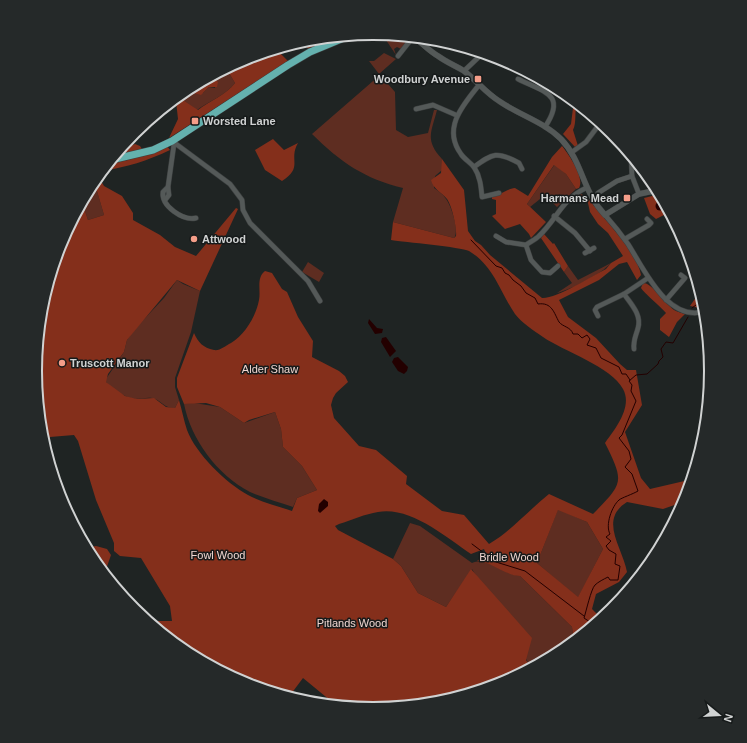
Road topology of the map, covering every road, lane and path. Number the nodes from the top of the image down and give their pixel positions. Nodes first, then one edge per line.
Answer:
1 (408, 42) edge
2 (332, 43) edge
3 (422, 44) edge
4 (398, 53) dead end
5 (478, 57) edge
6 (464, 71) junction
7 (518, 79) dead end
8 (478, 85) junction
9 (416, 109) dead end
10 (456, 114) junction
11 (544, 127) junction
12 (597, 127) edge
13 (173, 142) junction
14 (572, 152) junction
15 (120, 158) edge
16 (631, 164) edge
17 (474, 167) junction
18 (522, 169) dead end
19 (632, 176) junction
20 (586, 188) junction
21 (652, 191) edge
22 (499, 193) dead end
23 (598, 193) dead end
24 (639, 194) junction
25 (605, 215) junction
26 (554, 216) junction
27 (196, 218) dead end
28 (647, 219) dead end
29 (496, 236) dead end
30 (625, 239) junction
31 (526, 245) junction
32 (590, 250) dead end
33 (558, 266) dead end
34 (681, 276) dead end
35 (648, 278) junction
36 (624, 294) junction
37 (666, 300) junction
38 (320, 301) dead end
39 (700, 311) edge
40 (598, 316) dead end
41 (634, 349) dead end

1 - 4 street
2 - 13 highway
3 - 6 street
5 - 6 street
6 - 8 street
7 - 11 street
8 - 10 street
8 - 11 street
9 - 10 street
10 - 17 street
11 - 14 street
12 - 14 street
13 - 15 highway
13 - 27 street
13 - 38 street
14 - 20 street
16 - 19 street
17 - 18 street
17 - 22 street
19 - 23 street
19 - 24 street
20 - 25 street
20 - 26 street
21 - 24 street
24 - 25 street
25 - 30 street
26 - 31 street
26 - 32 street
28 - 30 street
29 - 31 street
30 - 35 street
31 - 33 street
34 - 37 street
35 - 36 street
35 - 37 street
36 - 40 street
36 - 41 street
37 - 39 street

